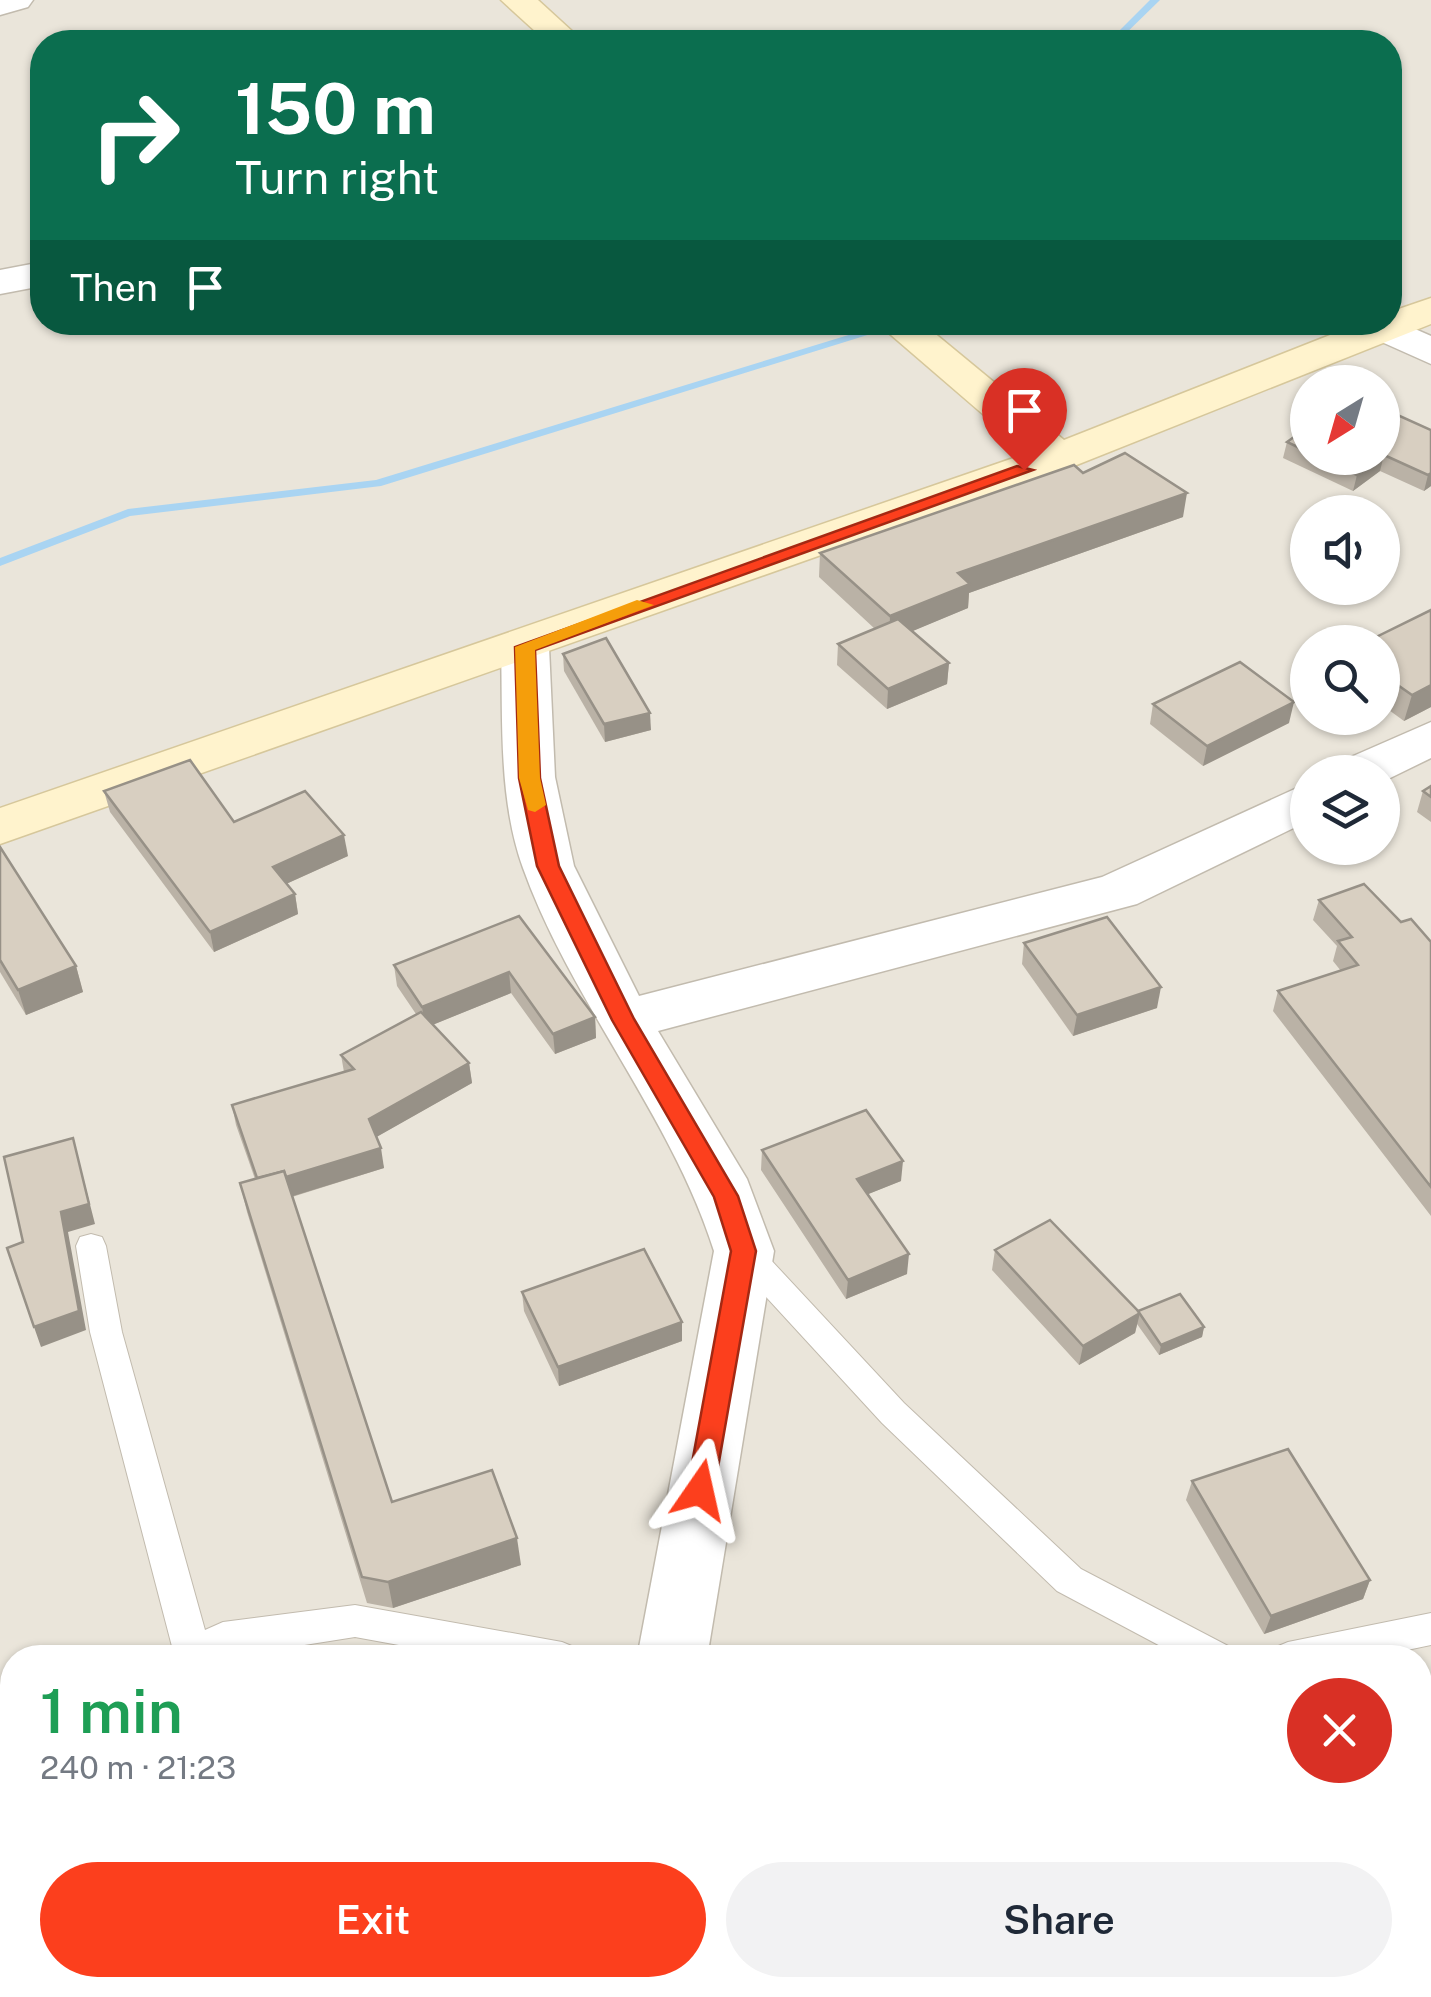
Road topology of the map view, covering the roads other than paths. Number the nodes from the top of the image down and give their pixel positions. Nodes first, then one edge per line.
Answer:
1 (16, 0) edge
2 (518, 0) edge
3 (0, 5) edge
4 (554, 30) edge
5 (30, 276) edge
6 (0, 282) edge
7 (1431, 310) edge
8 (1402, 324) edge
9 (911, 335) edge
10 (1377, 335) edge
11 (1399, 335) edge
12 (1431, 352) edge
13 (1059, 457) junction
14 (525, 647) junction
15 (1431, 738) edge
16 (1396, 755) edge
17 (1290, 809) edge
18 (0, 828) edge
19 (623, 1020) junction
20 (92, 1246) dead end
21 (744, 1251) junction
22 (1431, 1628) edge
23 (191, 1645) edge
24 (212, 1645) edge
25 (491, 1645) edge
26 (674, 1645) edge
27 (1193, 1645) edge
28 (1350, 1645) edge

1 - 3 street
2 - 4 main road
5 - 6 street
7 - 8 main road
9 - 13 main road
10 - 13 main road
11 - 12 street
13 - 14 main road
14 - 18 main road
14 - 19 street
15 - 16 street
17 - 19 street
19 - 21 street
20 - 23 lane
21 - 26 street
21 - 27 lane
22 - 28 lane
24 - 25 lane

